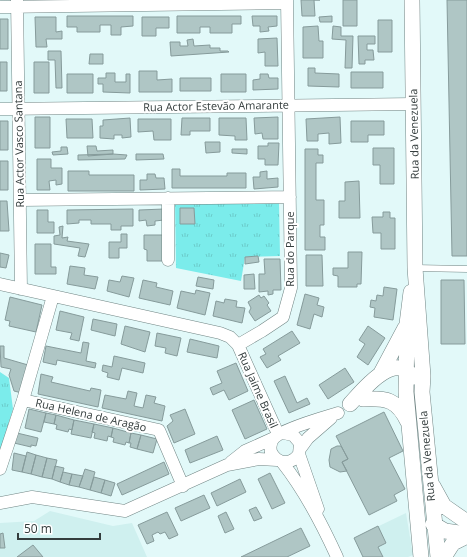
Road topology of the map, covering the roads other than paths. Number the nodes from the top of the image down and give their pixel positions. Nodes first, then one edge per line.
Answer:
1 (412, 0) edge
2 (287, 2) edge
3 (17, 3) edge
4 (0, 7) edge
5 (413, 104) junction
6 (289, 105) junction
7 (0, 109) edge
8 (19, 109) junction
9 (290, 197) junction
10 (168, 198) junction
11 (20, 200) junction
12 (168, 260) dead end
13 (415, 268) junction
14 (467, 269) edge
15 (0, 284) edge
16 (21, 289) junction
17 (53, 296) junction
18 (407, 324) junction
19 (238, 345) junction
20 (422, 346) junction
21 (406, 370) junction
22 (381, 373) junction
23 (422, 392) junction
24 (23, 400) junction
25 (350, 405) junction
26 (409, 425) junction
27 (279, 435) junction
28 (300, 451) junction
29 (280, 461) junction
30 (227, 466) junction
31 (0, 469) edge
32 (430, 475) junction
33 (183, 486) junction
34 (0, 503) edge
35 (467, 522) edge
36 (418, 524) junction
37 (433, 524) junction
38 (323, 526) junction
39 (467, 535) edge
40 (335, 556) edge
41 (421, 557) edge
42 (438, 557) edge
43 (444, 557) edge

1 - 5 street, Rua da Venezuela
2 - 3 street
2 - 6 street, Rua do Parque
3 - 4 street
3 - 8 street, Rua Actor Vasco Santana
5 - 6 street, Rua Actor Estevão Amarante
5 - 13 street, Rua da Venezuela
6 - 8 street, Rua Actor Estevão Amarante
6 - 9 street, Rua do Parque
7 - 8 street, Rua Actor Estevão Amarante
8 - 11 street, Rua Actor Vasco Santana
9 - 10 street
9 - 19 street, Rua do Parque
10 - 11 street
10 - 12 street
11 - 16 street, Rua Actor Vasco Santana
13 - 14 lane
13 - 18 street, Rua da Venezuela
13 - 20 street, Rua da Venezuela
15 - 16 street
16 - 17 street
17 - 19 street
17 - 24 street, Rua Helena de Aragão
18 - 21 street, Rua da Venezuela
18 - 22 street
19 - 27 street, Rua Jaime Brasil
20 - 21 street
20 - 23 street, Rua da Venezuela
21 - 22 street
21 - 23 street
21 - 25 street
21 - 26 street, Rua da Venezuela
22 - 25 street
23 - 32 street, Rua da Venezuela
24 - 31 street
24 - 33 street, Rua Helena de Aragão
25 - 26 street
25 - 27 street
25 - 28 street
26 - 36 street, Rua da Venezuela
27 - 28 street
27 - 29 street
27 - 30 street
28 - 29 street
28 - 38 street
29 - 30 street
29 - 38 street
30 - 33 street
32 - 35 street
32 - 37 street, Rua da Venezuela
33 - 34 street
35 - 37 street
36 - 37 street
36 - 41 street, Rua da Venezuela
37 - 39 street
37 - 42 street, Rua da Venezuela
38 - 40 street
39 - 43 street

